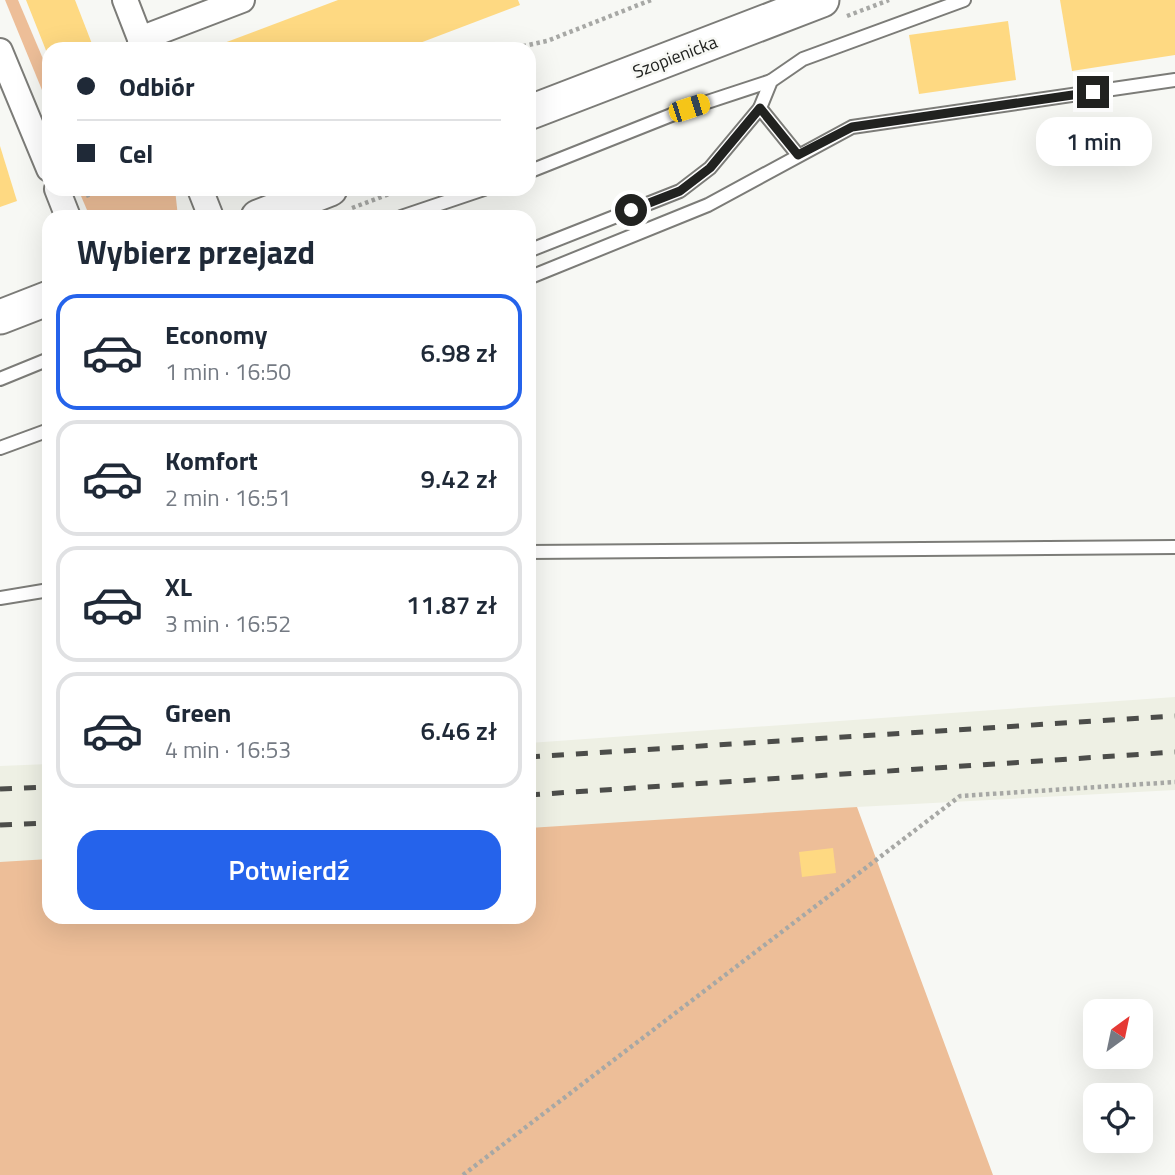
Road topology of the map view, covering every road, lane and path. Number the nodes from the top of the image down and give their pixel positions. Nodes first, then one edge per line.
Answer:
1 (125, 0) edge
2 (242, 0) edge
3 (651, 0) edge
4 (822, 0) edge
5 (964, 0) edge
6 (141, 42) edge
7 (147, 42) edge
8 (536, 43) edge
9 (1, 48) edge
10 (1175, 80) edge
11 (771, 81) junction
12 (760, 108) junction
13 (536, 110) edge
14 (42, 151) edge
15 (798, 155) junction
16 (536, 169) edge
17 (84, 196) edge
18 (359, 196) edge
19 (463, 196) edge
20 (340, 199) edge
21 (67, 202) edge
22 (290, 210) edge
23 (422, 210) edge
24 (536, 248) edge
25 (536, 275) edge
26 (42, 301) edge
27 (0, 317) edge
28 (42, 362) edge
29 (0, 379) edge
30 (42, 433) edge
31 (0, 448) edge
32 (1175, 547) edge
33 (536, 552) edge
34 (42, 591) edge
35 (0, 598) edge
36 (1175, 782) edge
37 (463, 1175) edge

1 - 6 street
2 - 7 street
3 - 8 path
4 - 13 street, Szopienicka
5 - 11 lane
9 - 14 street
10 - 15 lane
11 - 12 lane
11 - 16 lane
12 - 15 lane
12 - 24 lane
15 - 25 lane
17 - 21 path
18 - 20 path
19 - 23 lane
20 - 22 street
26 - 27 street
28 - 29 lane
30 - 31 lane
32 - 33 lane
34 - 35 lane
36 - 37 path

